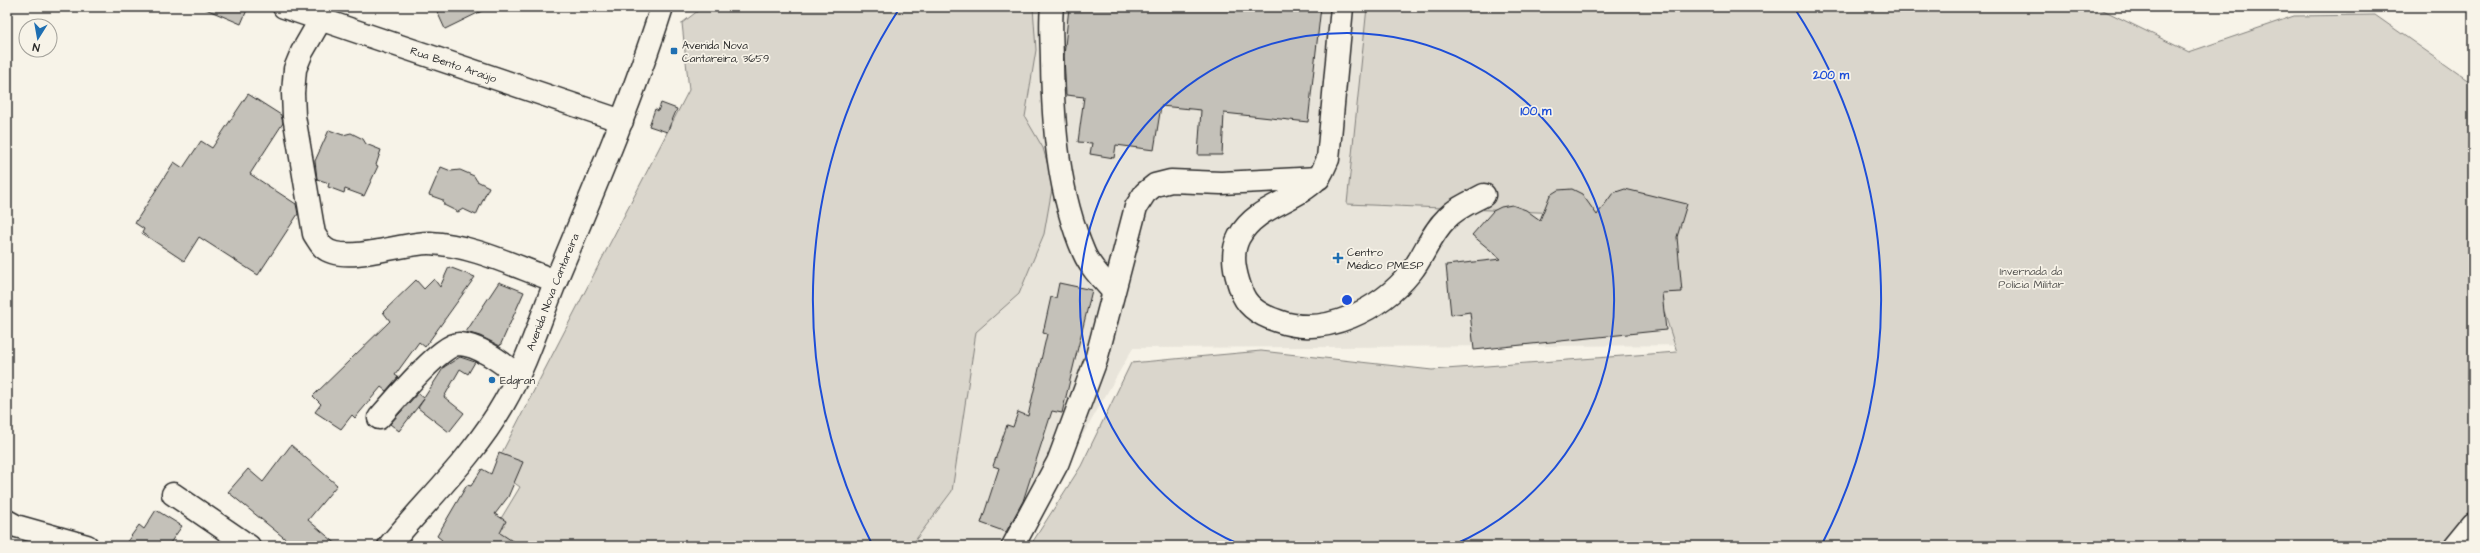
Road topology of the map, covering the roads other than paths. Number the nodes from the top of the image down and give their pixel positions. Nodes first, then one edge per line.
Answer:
1 (284, 7) edge
2 (662, 7) edge
3 (1052, 7) edge
4 (1342, 7) edge
5 (321, 19) junction
6 (622, 121) junction
7 (1319, 178) junction
8 (1484, 195) dead end
9 (556, 281) junction
10 (1113, 291) junction
11 (518, 375) junction
12 (379, 418) dead end
13 (173, 494) dead end
14 (7, 521) edge
15 (2473, 524) edge
16 (87, 546) edge
17 (249, 546) edge
18 (389, 546) edge
19 (1013, 546) edge
20 (2455, 546) edge

1 - 5 street, Rua Bento Araújo
2 - 6 street, Avenida Nova Cantareira
3 - 10 street
4 - 7 street
5 - 6 street, Rua Bento Araújo
5 - 9 street
6 - 9 street, Avenida Nova Cantareira
7 - 8 street
7 - 10 street
9 - 11 street, Avenida Nova Cantareira
10 - 19 street
11 - 12 street
11 - 18 street, Avenida Nova Cantareira
13 - 17 street
14 - 16 street
15 - 20 street

